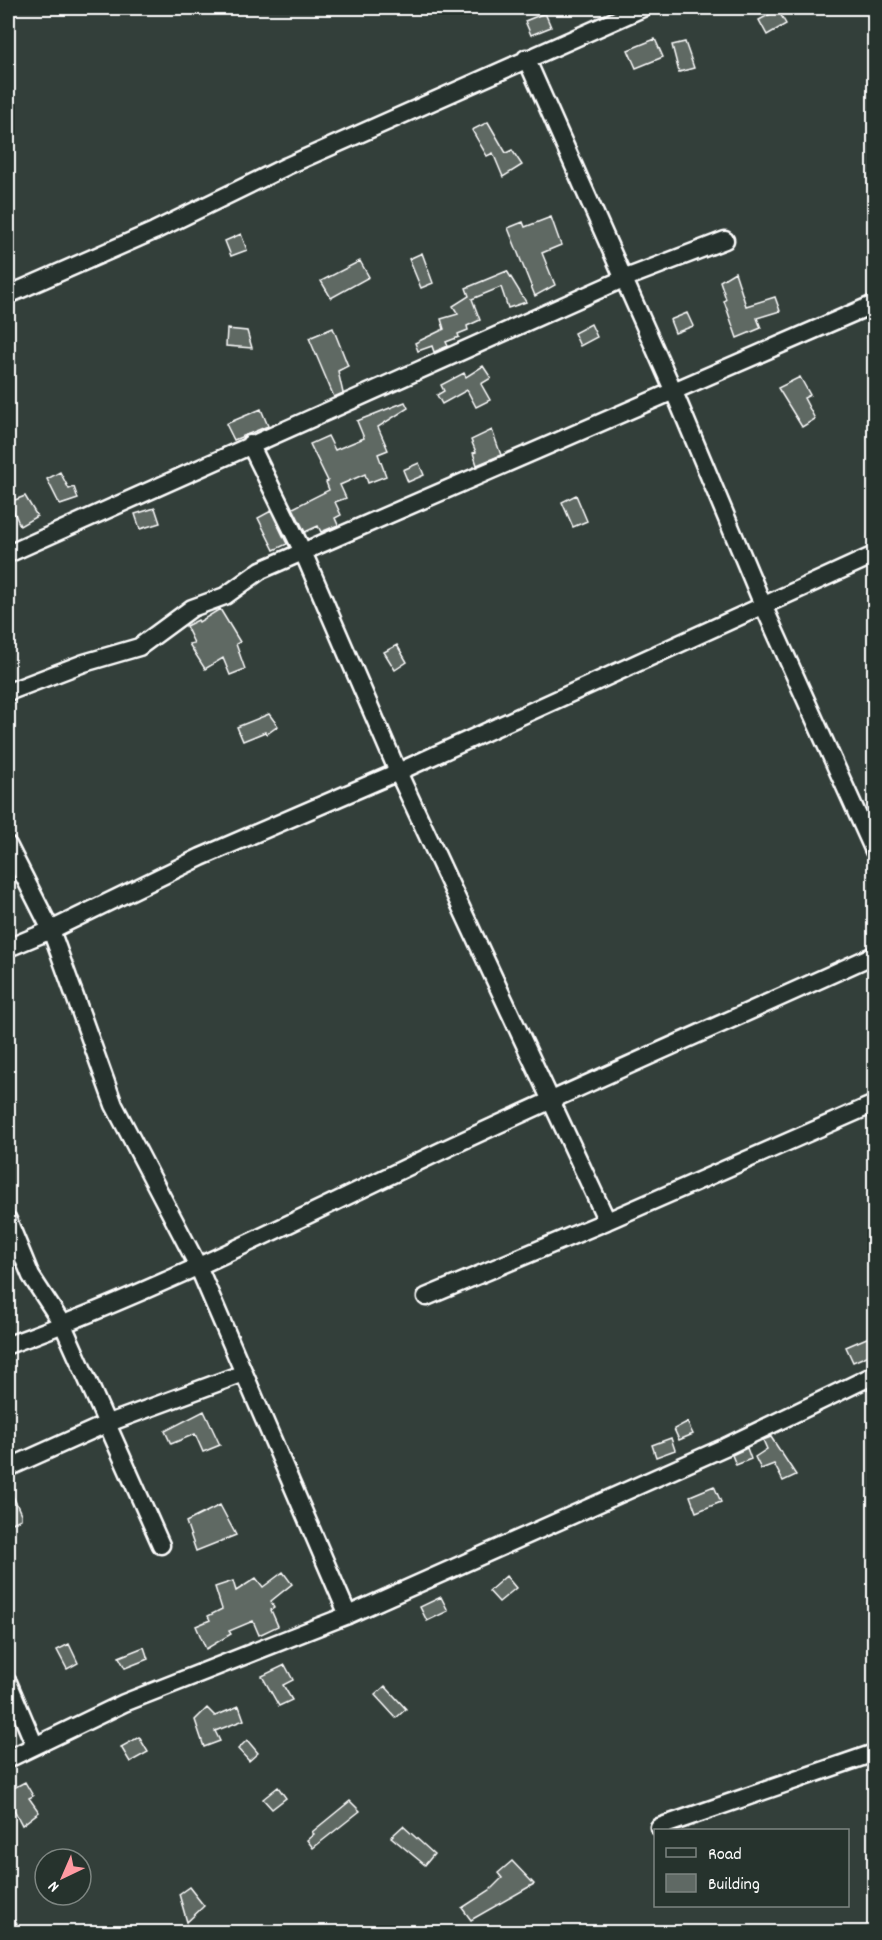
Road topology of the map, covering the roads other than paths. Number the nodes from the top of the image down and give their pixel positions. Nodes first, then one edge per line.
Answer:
1 (643, 8) edge
2 (526, 58) junction
3 (725, 240) dead end
4 (623, 279) junction
5 (8, 295) edge
6 (874, 304) edge
7 (674, 392) junction
8 (250, 444) junction
9 (303, 552) junction
10 (8, 554) edge
11 (874, 555) edge
12 (763, 605) junction
13 (8, 692) edge
14 (398, 772) junction
15 (8, 845) edge
16 (874, 851) edge
17 (51, 930) junction
18 (8, 948) edge
19 (874, 955) edge
20 (551, 1101) junction
21 (874, 1104) edge
22 (8, 1220) edge
23 (607, 1221) junction
24 (198, 1266) junction
25 (426, 1297) dead end
26 (63, 1325) junction
27 (8, 1345) edge
28 (244, 1373) junction
29 (874, 1375) edge
30 (106, 1424) junction
31 (8, 1468) edge
32 (161, 1545) dead end
33 (348, 1615) junction
34 (8, 1682) edge
35 (35, 1746) junction
36 (874, 1753) edge
37 (8, 1759) edge
38 (659, 1827) dead end
39 (8, 1928) edge
40 (10, 1932) edge

1 - 2 street
2 - 4 street
2 - 5 street
3 - 4 street
4 - 7 street
4 - 8 street
6 - 7 street
7 - 9 street
7 - 12 street
8 - 9 street
8 - 10 street
9 - 13 street
9 - 14 street
11 - 12 street
12 - 14 street
12 - 16 street
14 - 17 street
14 - 20 street
15 - 17 street
17 - 18 street
17 - 24 street
19 - 20 street
20 - 23 street
20 - 24 street
21 - 23 street
22 - 26 street
23 - 25 street
24 - 26 street
24 - 28 street
26 - 27 street
26 - 30 street
28 - 30 street
28 - 33 street
29 - 33 street
30 - 31 street
30 - 32 street
33 - 35 street
34 - 35 street
35 - 37 street
36 - 38 street
39 - 40 street

